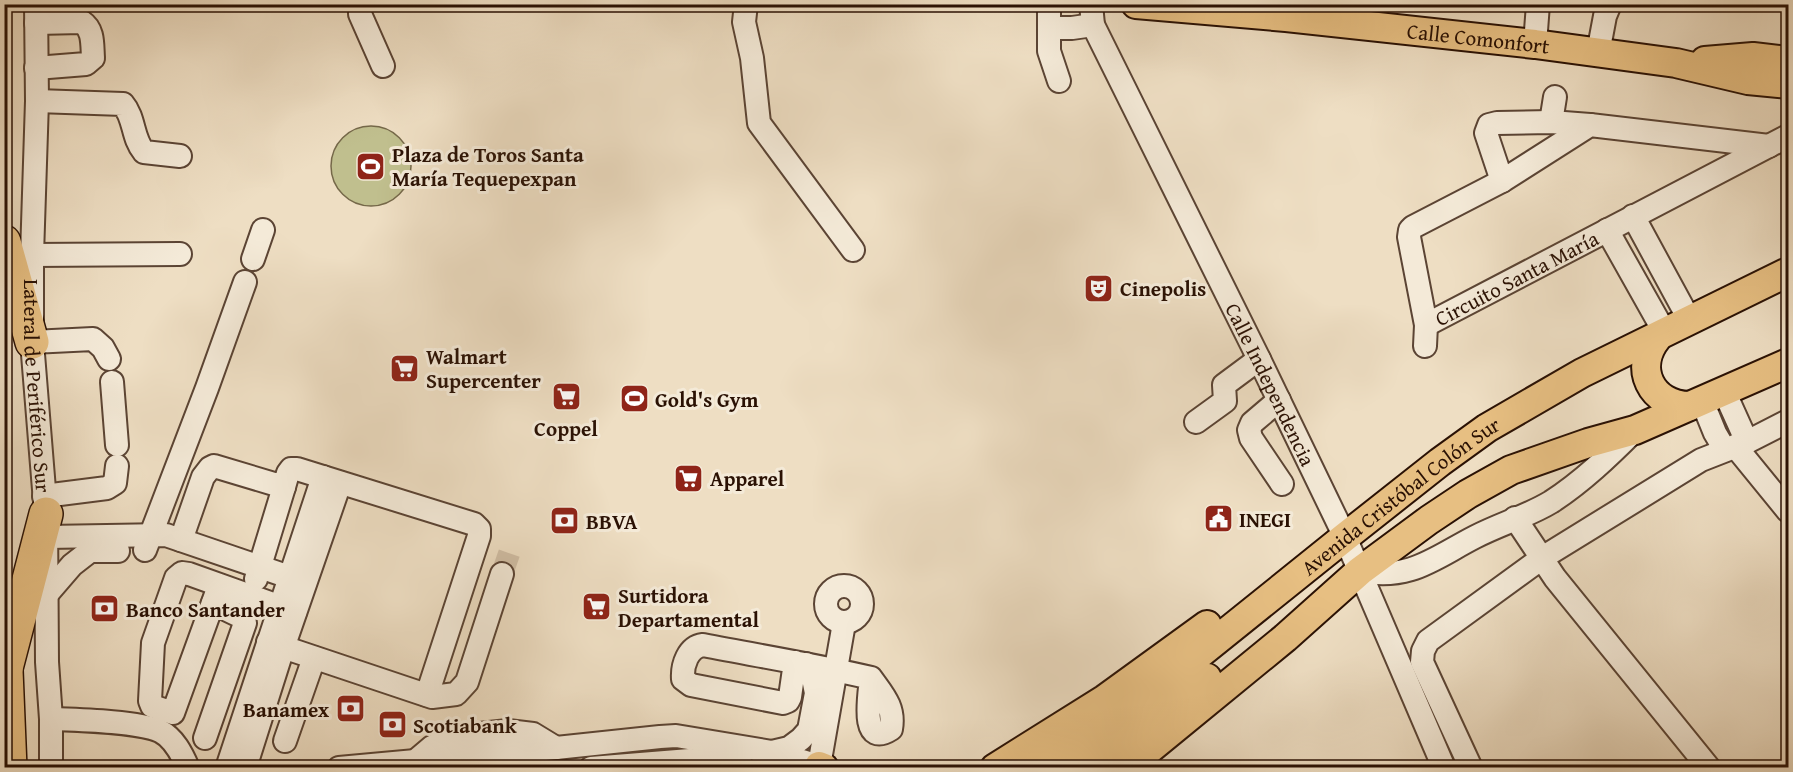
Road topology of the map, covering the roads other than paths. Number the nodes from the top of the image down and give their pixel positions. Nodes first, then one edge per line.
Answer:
1 (360, 4) edge
2 (746, 4) edge
3 (1049, 4) edge
4 (1136, 4) edge
5 (1538, 4) edge
6 (1610, 4) edge
7 (1282, 11) edge
8 (36, 14) edge
9 (1092, 15) edge
10 (1048, 28) junction
11 (1535, 44) junction
12 (1598, 53) junction
13 (1788, 61) edge
14 (1676, 63) junction
15 (383, 66) dead end
16 (36, 68) junction
17 (1059, 81) dead end
18 (1788, 84) edge
19 (1555, 97) dead end
20 (37, 101) junction
21 (1551, 122) junction
22 (1590, 125) junction
23 (1696, 138) junction
24 (1779, 141) edge
25 (180, 156) dead end
26 (1704, 180) junction
27 (1502, 181) junction
28 (1633, 216) junction
29 (263, 230) dead end
30 (1607, 230) junction
31 (18, 248) edge
32 (853, 250) dead end
33 (180, 254) dead end
34 (253, 259) dead end
35 (1788, 272) edge
36 (245, 282) dead end
37 (1690, 321) junction
38 (1661, 335) junction
39 (32, 342) junction
40 (109, 358) dead end
41 (1259, 359) junction
42 (1788, 363) edge
43 (112, 382) dead end
44 (1279, 400) junction
45 (1705, 400) junction
46 (1788, 421) edge
47 (1196, 422) dead end
48 (1635, 430) junction
49 (1736, 446) junction
50 (332, 480) junction
51 (1282, 484) dead end
52 (284, 487) junction
53 (1788, 511) edge
54 (46, 516) junction
55 (1515, 518) junction
56 (181, 540) junction
57 (148, 542) junction
58 (1334, 546) junction
59 (1542, 558) junction
60 (258, 574) junction
61 (502, 574) tunnel mouth
62 (1352, 577) junction
63 (47, 594) junction
64 (216, 594) junction
65 (291, 594) junction
66 (4, 611) edge
67 (844, 623) dead end
68 (275, 645) junction
69 (314, 658) junction
70 (801, 663) junction
71 (6, 668) edge
72 (836, 670) junction
73 (188, 671) junction
74 (871, 678) dead end
75 (223, 685) junction
76 (428, 695) junction
77 (777, 701) junction
78 (813, 709) junction
79 (173, 713) junction
80 (51, 719) junction
81 (285, 741) dead end
82 (772, 752) junction
83 (820, 767) edge
84 (10, 768) edge
85 (51, 768) edge
86 (188, 768) edge
87 (227, 768) edge
88 (245, 768) edge
89 (339, 768) edge
90 (591, 768) edge
91 (744, 768) edge
92 (995, 768) edge
93 (1045, 768) edge
94 (1084, 768) edge
95 (1123, 768) edge
96 (1444, 768) edge
97 (1471, 768) edge
98 (1709, 768) edge

1 - 15 street
2 - 32 street
3 - 10 street
4 - 7 main road, Calle Comonfort
5 - 11 street
6 - 12 street
7 - 11 main road, Calle Comonfort
8 - 16 street, Lateral de Periférico Sur
8 - 16 street
9 - 10 street
9 - 41 street, Calle Independencia
10 - 17 street
11 - 12 main road, Calle Comonfort
12 - 14 main road, Calle Comonfort
13 - 14 main road, Calle Comonfort
14 - 18 main road, Calle Comonfort
16 - 20 street, Lateral de Periférico Sur
19 - 21 street
20 - 25 street
20 - 31 street, Lateral de Periférico Sur
21 - 22 street, Circuito Santa María
21 - 27 street, Circuito Santa María
22 - 23 street, Circuito Santa María
22 - 27 street, Circuito Santa María
23 - 24 street, Circuito Santa María
23 - 26 street
24 - 26 street, Circuito Santa María
26 - 28 street, Circuito Santa María
27 - 30 street, Circuito Santa María
28 - 30 street, Circuito Santa María
28 - 37 street
29 - 34 street
30 - 38 street, Circuito Santa María
31 - 33 street
31 - 39 highway
35 - 37 main road, Avenida Cristóbal Colón Sur
36 - 57 street
37 - 38 main road, Avenida Cristóbal Colón Sur
38 - 45 main road
38 - 58 main road, Avenida Cristóbal Colón Sur
39 - 40 street
39 - 54 street, Lateral de Periférico Sur
41 - 44 street, Calle Independencia
41 - 47 street
42 - 45 main road, Avenida Cristóbal Colón Sur
43 - 54 street
44 - 51 street
44 - 58 street, Calle Independencia
45 - 48 main road, Avenida Cristóbal Colón Sur
45 - 49 street
46 - 49 street
48 - 55 street
48 - 62 main road, Avenida Cristóbal Colón Sur
49 - 53 street
49 - 59 street
50 - 52 street
50 - 65 street
50 - 76 street
52 - 56 street
52 - 60 street
54 - 57 street
54 - 63 street, Lateral de Periférico Sur
54 - 71 highway
55 - 59 street
55 - 62 street
56 - 57 street
56 - 60 street
57 - 60 street
57 - 63 street
58 - 62 street, Calle Independencia
58 - 92 main road
58 - 93 main road, Avenida Cristóbal Colón Sur
59 - 97 street
59 - 98 street
60 - 65 street
61 - 76 street
62 - 94 main road
62 - 95 main road, Avenida Cristóbal Colón Sur
62 - 96 street, Calle Independencia
63 - 80 street, Lateral de Periférico Sur
64 - 65 street
64 - 73 street
64 - 75 street
64 - 79 street
65 - 68 street
66 - 71 highway
67 - 72 street
68 - 69 street
68 - 87 street
68 - 88 street
69 - 76 street
69 - 81 street
70 - 72 street
70 - 77 street
70 - 77 street
70 - 78 street
71 - 84 highway
72 - 74 street
72 - 83 street
73 - 75 street
73 - 79 street
75 - 79 street
77 - 78 street
78 - 82 street
80 - 85 street, Lateral de Periférico Sur
80 - 86 street
82 - 83 street
82 - 89 street
90 - 91 street

